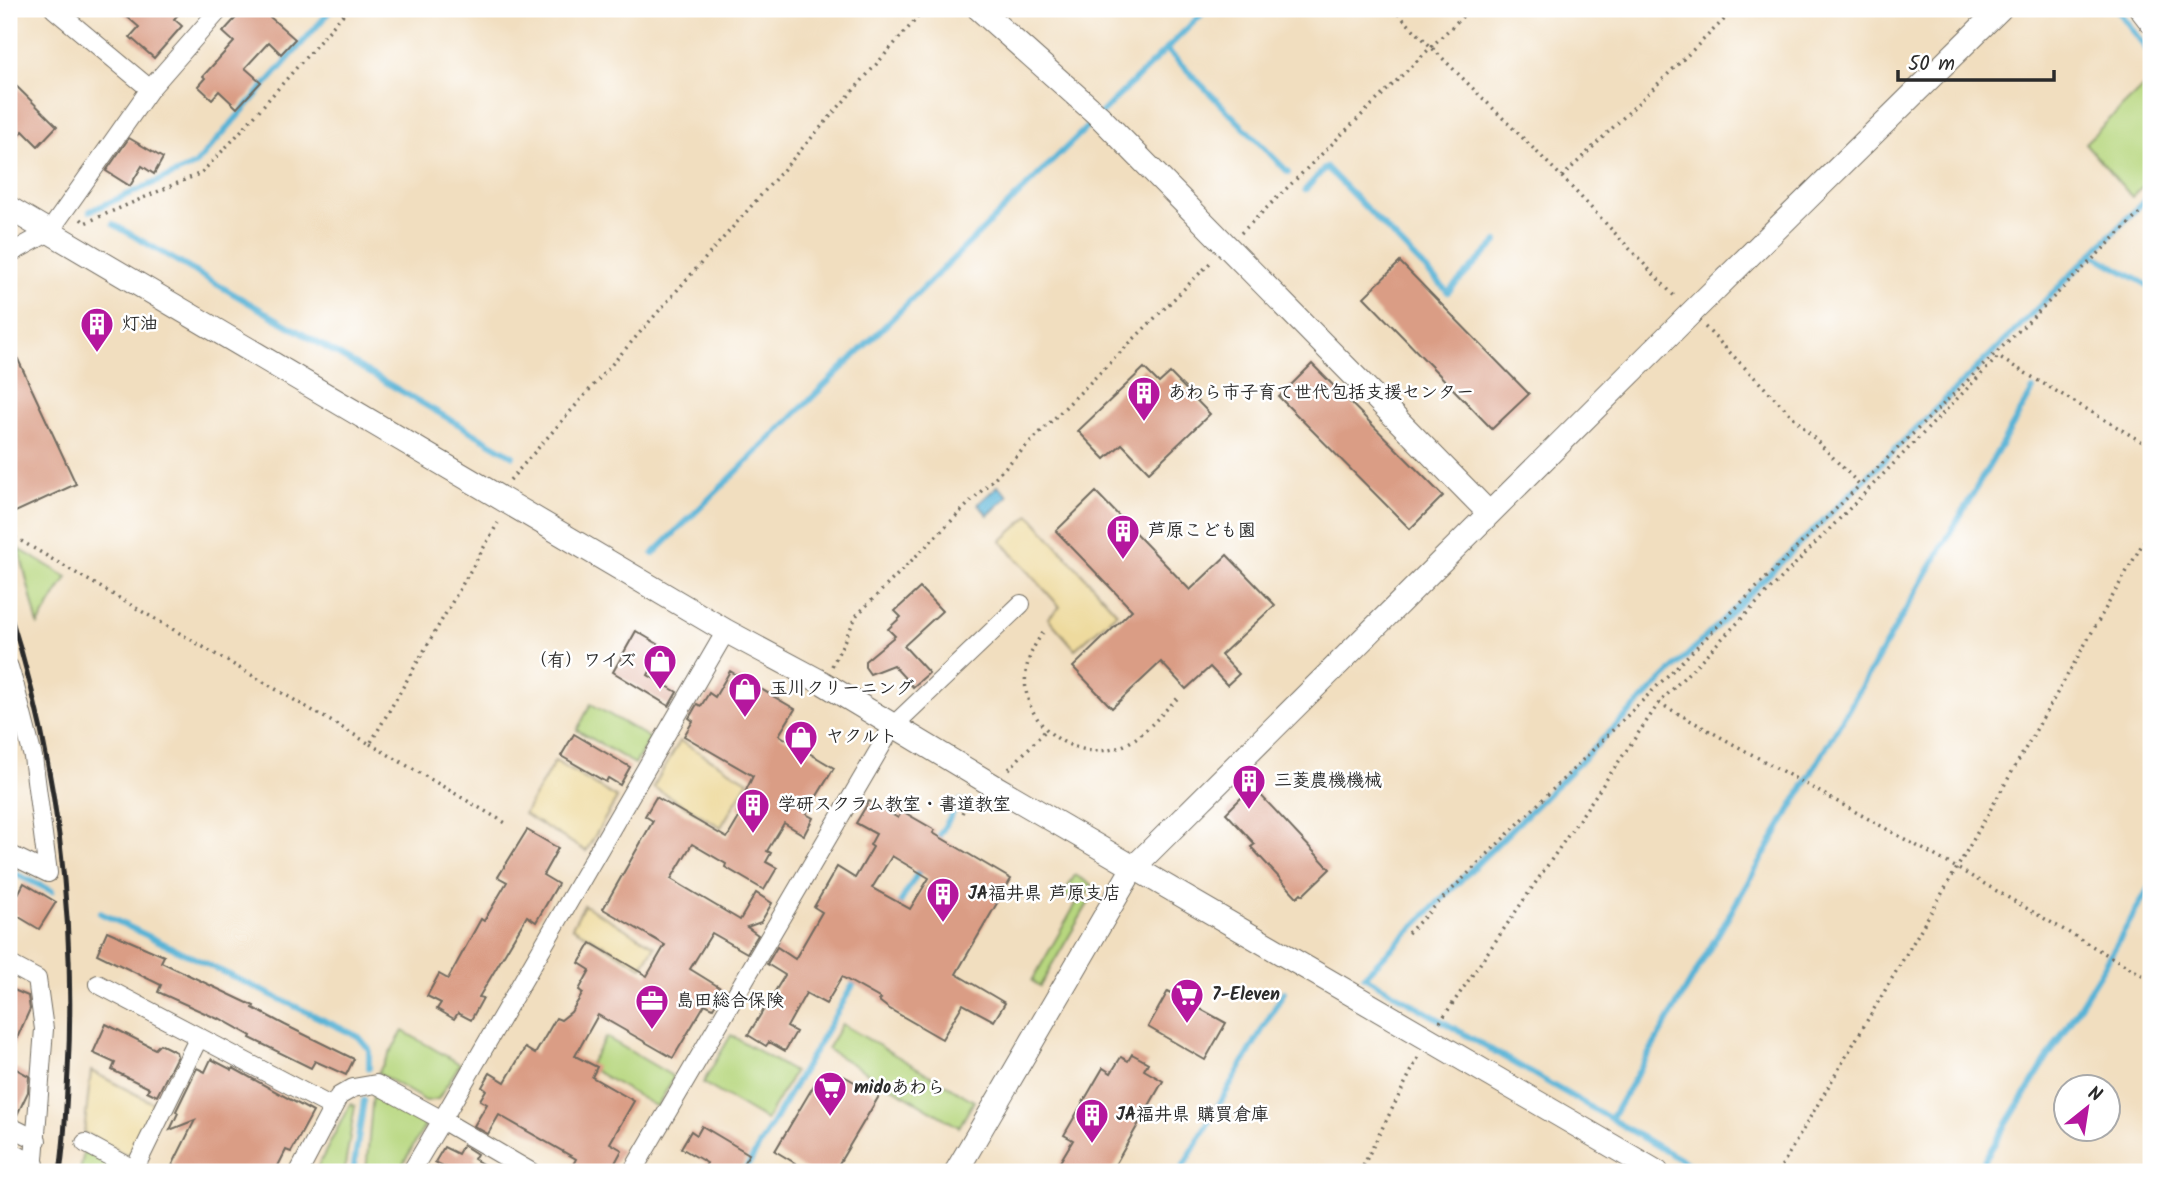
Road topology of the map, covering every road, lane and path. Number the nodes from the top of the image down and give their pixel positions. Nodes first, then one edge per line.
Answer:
1 (54, 9) edge
2 (220, 9) edge
3 (348, 9) edge
4 (925, 9) edge
5 (979, 9) edge
6 (1393, 9) edge
7 (1470, 9) edge
8 (1735, 9) edge
9 (2000, 9) edge
10 (2141, 9) edge
11 (2151, 22) edge
12 (1432, 47) junction
13 (150, 89) junction
14 (1562, 177) junction
15 (67, 206) junction
16 (9, 208) edge
17 (2138, 214) dead end
18 (49, 232) junction
19 (1227, 246) junction
20 (9, 254) edge
21 (1690, 313) junction
22 (2151, 447) edge
23 (1860, 485) junction
24 (503, 498) junction
25 (1489, 513) junction
26 (2151, 529) edge
27 (9, 534) edge
28 (1021, 604) dead end
29 (726, 631) junction
30 (1043, 633) dead end
31 (9, 667) edge
32 (823, 683) junction
33 (12, 685) edge
34 (1179, 697) dead end
35 (1659, 703) junction
36 (893, 726) junction
37 (1046, 730) junction
38 (370, 744) junction
39 (994, 786) junction
40 (970, 799) dead end
41 (962, 813) dead end
42 (509, 825) dead end
43 (9, 853) edge
44 (1133, 868) junction
45 (1957, 868) junction
46 (1408, 933) dead end
47 (9, 964) edge
48 (2151, 980) edge
49 (98, 984) dead end
50 (199, 1037) junction
51 (1428, 1040) junction
52 (332, 1107) junction
53 (442, 1120) junction
54 (9, 1126) edge
55 (37, 1140) junction
56 (85, 1143) dead end
57 (9, 1151) edge
58 (34, 1168) edge
59 (134, 1171) edge
60 (299, 1172) edge
61 (411, 1172) edge
62 (531, 1172) edge
63 (632, 1172) edge
64 (956, 1172) edge
65 (1360, 1172) edge
66 (1657, 1172) edge
67 (1778, 1172) edge

1 - 13 street
2 - 13 street
3 - 15 path
4 - 24 path
5 - 19 street
6 - 12 path
7 - 12 path
8 - 14 path
9 - 21 street
10 - 11 street
12 - 14 path
12 - 19 path
13 - 15 street
14 - 21 path
15 - 18 street
16 - 18 street
17 - 23 path
18 - 20 street
18 - 24 street
19 - 25 street
19 - 32 path
21 - 23 path
21 - 25 street
22 - 35 path
23 - 46 path
24 - 29 street
24 - 38 path
25 - 44 street
26 - 45 path
27 - 38 path
28 - 36 street
29 - 32 street
29 - 53 street
30 - 37 path
31 - 33 street
32 - 36 street
33 - 43 street
34 - 37 path
35 - 45 path
35 - 51 path
36 - 39 street
36 - 63 street
37 - 39 path
38 - 42 path
39 - 44 street
40 - 41 path
44 - 51 street
44 - 64 street
45 - 48 path
45 - 67 path
47 - 55 street
49 - 50 street
50 - 52 street
50 - 59 street
51 - 65 path
51 - 66 street
52 - 53 street
52 - 60 street
53 - 61 street
53 - 62 street
54 - 55 street
55 - 58 street
56 - 59 street
57 - 58 street

